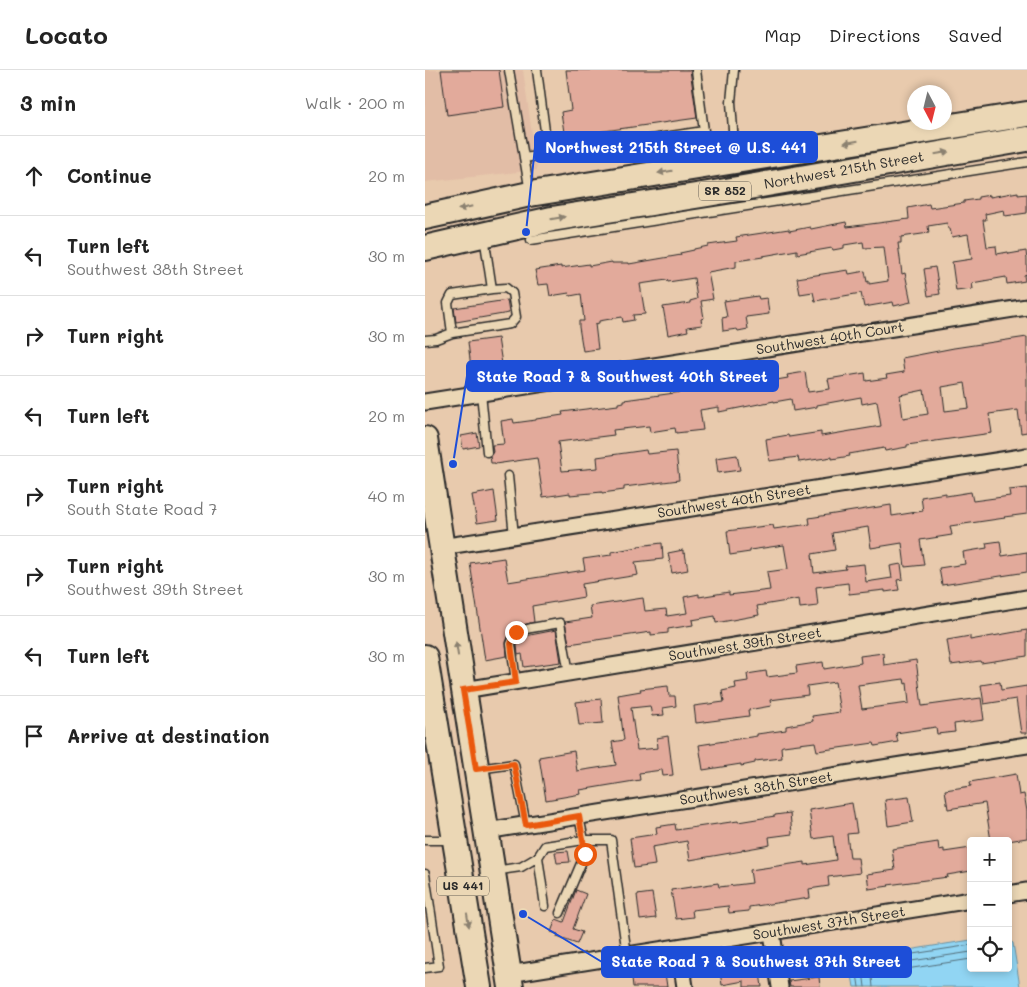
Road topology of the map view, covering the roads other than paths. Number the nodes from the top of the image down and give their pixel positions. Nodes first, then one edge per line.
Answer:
1 (509, 70) edge
2 (537, 70) edge
3 (696, 70) edge
4 (734, 70) edge
5 (1027, 114) edge
6 (1027, 138) edge
7 (548, 154) junction
8 (524, 158) junction
9 (737, 160) junction
10 (1027, 162) edge
11 (704, 166) junction
12 (530, 194) junction
13 (708, 194) junction
14 (425, 217) edge
15 (483, 234) junction
16 (531, 240) dead end
17 (425, 248) edge
18 (492, 289) junction
19 (1027, 307) edge
20 (452, 333) junction
21 (425, 340) edge
22 (481, 393) junction
23 (425, 402) edge
24 (425, 439) edge
25 (487, 452) dead end
26 (1027, 456) edge
27 (508, 476) dead end
28 (514, 536) junction
29 (441, 548) junction
30 (1027, 598) edge
31 (425, 657) edge
32 (569, 673) junction
33 (516, 682) junction
34 (463, 690) junction
35 (1027, 745) edge
36 (476, 769) junction
37 (446, 786) junction
38 (579, 816) junction
39 (526, 825) junction
40 (486, 832) junction
41 (425, 840) edge
42 (455, 840) junction
43 (583, 840) junction
44 (538, 857) junction
45 (425, 874) edge
46 (494, 880) junction
47 (1027, 891) edge
48 (1012, 893) edge
49 (967, 901) edge
50 (545, 906) dead end
51 (560, 913) dead end
52 (771, 933) junction
53 (679, 946) junction
54 (627, 955) junction
55 (425, 968) edge
56 (510, 980) edge
57 (479, 987) edge
58 (685, 987) edge
59 (780, 987) edge

1 - 8 lane
2 - 7 lane
3 - 7 lane
4 - 9 lane
5 -> 9 main road, Northwest 215th Street / SR 852
13 -> 6 main road, Northwest 215th Street / SR 852
7 - 8 lane
8 - 12 lane
9 - 11 main road, Northwest 215th Street / SR 852
10 - 16 lane
11 -> 12 main road, Northwest 215th Street / SR 852
11 - 13 main road
12 -> 14 main road, Northwest 215th Street / SR 852
15 -> 13 main road, Northwest 215th Street / SR 852
15 - 17 main road, Northwest 215th Street / SR 852
15 - 18 lane
18 - 20 lane
18 - 20 lane
19 - 22 street, Southwest 40th Court
20 - 21 lane
22 - 23 street, Southwest 40th Court
22 - 25 lane
24 - 29 main road, US 441
26 - 28 street, Southwest 40th Street
27 - 28 lane
28 - 29 street, Southwest 40th Street
34 -> 29 main road, US 441
30 - 32 street, Southwest 39th Street
31 - 37 main road, US 441
32 - 33 street, Southwest 39th Street
32 - 33 lane
33 - 34 street, Southwest 39th Street
34 - 36 main road, US 441
35 - 38 street, Southwest 38th Street
36 - 39 lane
36 - 40 main road, US 441
37 - 40 main road
37 - 42 main road, US 441
38 - 39 street, Southwest 38th Street
38 - 43 lane
39 - 40 street, Southwest 38th Street
40 - 46 main road, US 441
41 - 42 lane
42 - 46 main road
42 -> 57 main road, US 441
43 - 44 lane
43 - 51 lane
43 - 54 lane
44 - 46 lane
44 - 50 lane
45 - 55 lane
46 - 56 main road, US 441
47 - 48 street
49 - 52 street, Southwest 37th Street
52 - 53 street, Southwest 37th Street
52 - 59 street
53 - 54 street, Southwest 37th Street
53 - 58 street
54 - 56 street, Southwest 37th Street

